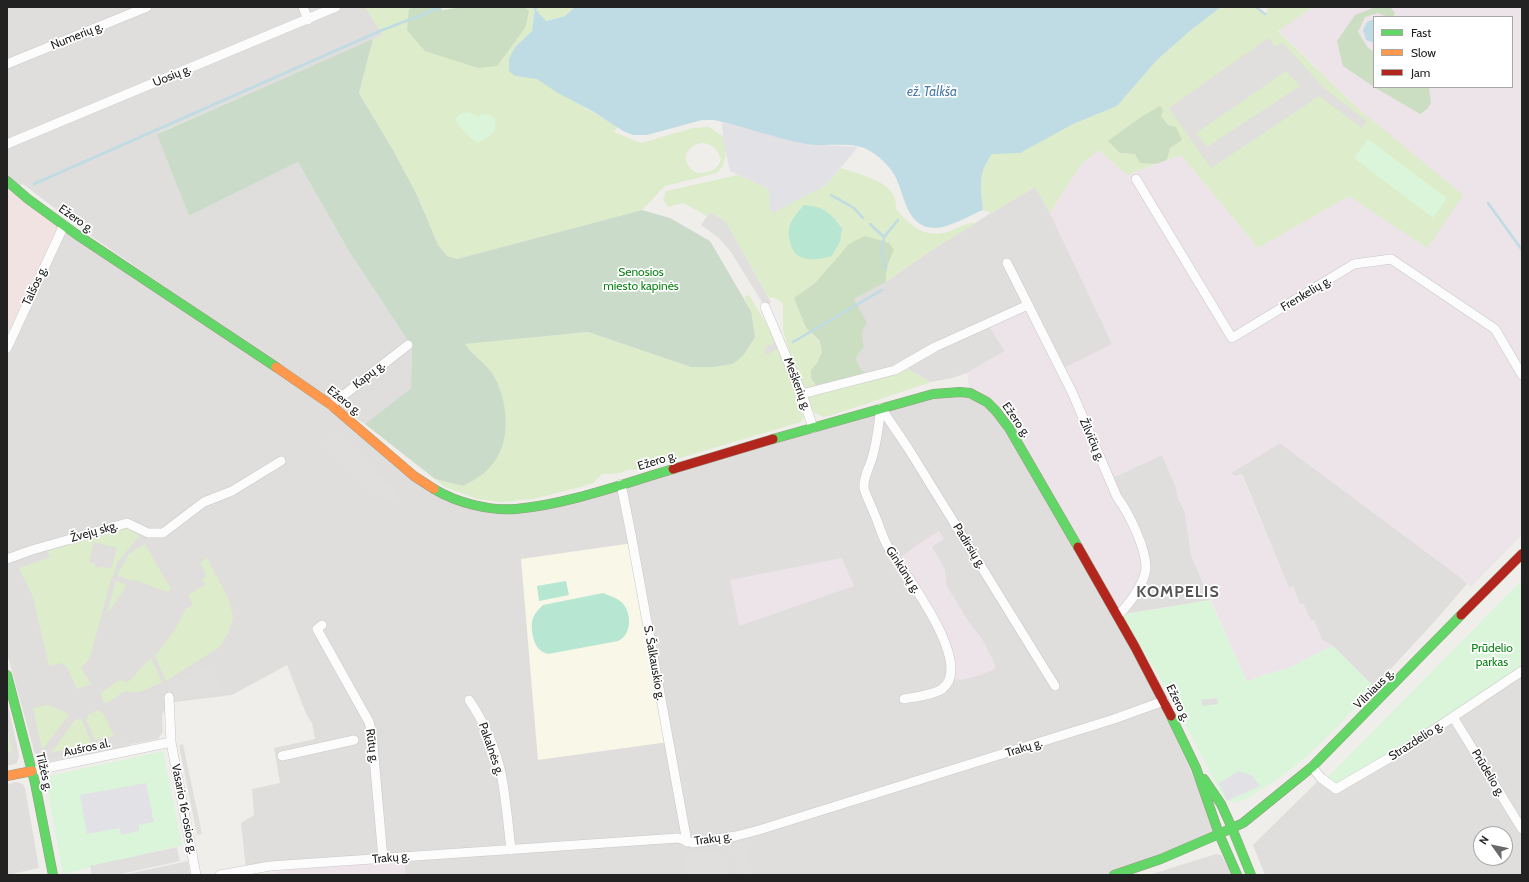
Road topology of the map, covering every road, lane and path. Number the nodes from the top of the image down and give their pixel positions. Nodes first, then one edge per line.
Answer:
1 (147, 7) edge
2 (303, 7) edge
3 (336, 7) edge
4 (308, 20) junction
5 (7, 64) edge
6 (7, 144) edge
7 (1136, 179) dead end
8 (7, 181) edge
9 (64, 225) junction
10 (1007, 263) dead end
11 (1028, 305) junction
12 (764, 307) dead end
13 (408, 345) dead end
14 (7, 348) edge
15 (1522, 374) edge
16 (802, 394) junction
17 (331, 405) junction
18 (881, 408) junction
19 (813, 428) junction
20 (281, 461) dead end
21 (621, 484) junction
22 (1522, 554) edge
23 (7, 559) edge
24 (1118, 615) junction
25 (322, 625) dead end
26 (1522, 672) edge
27 (7, 675) edge
28 (1055, 686) dead end
29 (169, 697) dead end
30 (469, 700) dead end
31 (904, 700) dead end
32 (1164, 701) junction
33 (1453, 717) junction
34 (354, 740) dead end
35 (172, 742) junction
36 (282, 756) dead end
37 (1312, 767) junction
38 (1196, 768) junction
39 (32, 771) junction
40 (7, 776) edge
41 (1232, 828) junction
42 (1522, 829) edge
43 (1219, 834) junction
44 (687, 842) junction
45 (511, 850) junction
46 (383, 859) junction
47 (53, 875) edge
48 (196, 875) edge
49 (220, 875) edge
50 (1114, 875) edge
51 (1237, 875) edge
52 (1252, 875) edge

1 - 5 street, Numerių g.
2 - 4 street
3 - 4 street, Uosių g.
4 - 6 street, Uosių g.
7 - 15 street, Frenkelių g.
8 - 9 main road, Ežero g.
9 - 14 street, Talšos g.
9 - 17 main road, Ežero g.
10 - 11 street, Žilvičių g.
11 - 16 street
11 - 24 street, Žilvičių g.
12 - 16 street, Meškerių g.
13 - 17 street, Kapų g.
16 - 19 street, Meškerių g.
17 - 21 main road, Ežero g.
18 - 19 main road, Ežero g.
18 - 24 main road, Ežero g.
18 - 28 street, Padirsių g.
18 - 31 street, Ginkūnų g.
19 - 21 main road, Ežero g.
20 - 23 street, Žvejų skg.
21 - 44 street, S. Šalkauskio g.
22 - 37 main road, Vilniaus g.
24 - 32 main road, Ežero g.
25 - 46 street, Rūtų g.
26 - 33 street, Strazdelio g.
27 - 39 main road, Tilžės g.
29 - 35 street, Vasario 16-osios g.
30 - 45 street, Pakalnės g.
32 - 38 main road, Ežero g.
32 - 44 street, Trakų g.
33 - 37 street, Strazdelio g.
33 - 42 street, Prūdelio g.
34 - 36 street
35 - 39 street, Aušros al.
35 - 48 street, Vasario 16-osios g.
37 - 41 main road, Vilniaus g.
38 - 41 main road, Ežero g.
38 - 43 main road, Ežero g.
39 - 40 main road, Aušros al.
39 - 47 main road, Tilžės g.
41 - 43 main road
41 - 52 main road, Ežero g.
43 - 50 main road
43 - 51 main road, Ežero g.
44 - 45 street, Trakų g.
45 - 46 street, Trakų g.
46 - 49 street, Trakų g.

